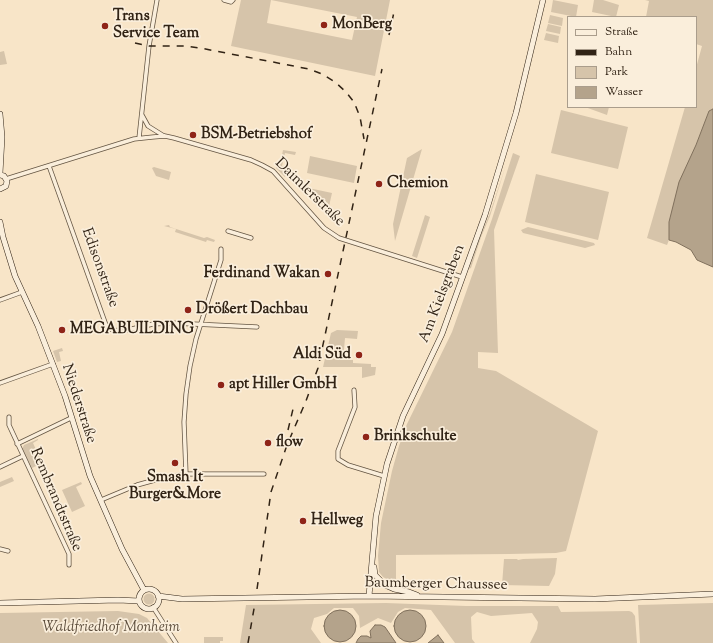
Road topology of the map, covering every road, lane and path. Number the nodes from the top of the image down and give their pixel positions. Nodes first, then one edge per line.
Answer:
1 (157, 0) edge
2 (224, 0) edge
3 (233, 0) edge
4 (543, 0) edge
5 (0, 114) edge
6 (142, 114) junction
7 (165, 136) junction
8 (139, 138) junction
9 (49, 166) junction
10 (0, 174) edge
11 (6, 179) junction
12 (0, 189) edge
13 (0, 222) edge
14 (228, 231) dead end
15 (251, 238) dead end
16 (221, 249) dead end
17 (462, 277) junction
18 (22, 292) junction
19 (0, 300) edge
20 (201, 324) junction
21 (257, 327) dead end
22 (53, 364) junction
23 (0, 383) edge
24 (354, 390) dead end
25 (9, 417) dead end
26 (71, 418) junction
27 (18, 444) junction
28 (23, 456) junction
29 (0, 467) edge
30 (186, 474) junction
31 (264, 474) dead end
32 (384, 476) junction
33 (101, 500) junction
34 (0, 549) edge
35 (8, 551) dead end
36 (372, 557) junction
37 (68, 565) dead end
38 (144, 590) junction
39 (713, 594) edge
40 (158, 596) junction
41 (369, 596) junction
42 (421, 597) junction
43 (139, 601) junction
44 (0, 603) edge
45 (153, 607) junction
46 (176, 643) edge

1 - 6 street
2 - 3 street
4 - 17 street, Am Kielsgraben
5 - 10 street
6 - 7 street, Daimlerstraße
6 - 8 street
7 - 8 street, Daimlerstraße
7 - 17 street, Daimlerstraße
8 - 9 street, Daimlerstraße
9 - 11 street, Daimlerstraße
9 - 20 street, Edisonstraße
10 - 11 street
11 - 12 street
13 - 18 street, Niederstraße
14 - 15 street
16 - 20 street
17 - 32 street, Am Kielsgraben
18 - 19 street
18 - 22 street, Niederstraße
20 - 21 street, Edisonstraße
20 - 30 street
22 - 23 street
22 - 26 street, Niederstraße
24 - 32 street
25 - 27 street, Rembrandtstraße
26 - 27 street, Rembrandtstraße
26 - 33 street, Niederstraße
27 - 28 street, Rembrandtstraße
28 - 29 street
28 - 37 street, Rembrandtstraße
30 - 31 street
30 - 33 street
32 - 36 street, Am Kielsgraben
33 - 38 street, Niederstraße
34 - 35 street
36 - 41 street, Am Kielsgraben
36 - 42 street
38 - 40 street
38 - 43 street
39 - 42 street, Baumberger Chaussee
40 - 41 street, Baumberger Chaussee
40 - 45 street
41 - 42 street, Baumberger Chaussee
43 - 44 street
43 - 45 street
45 - 46 street

